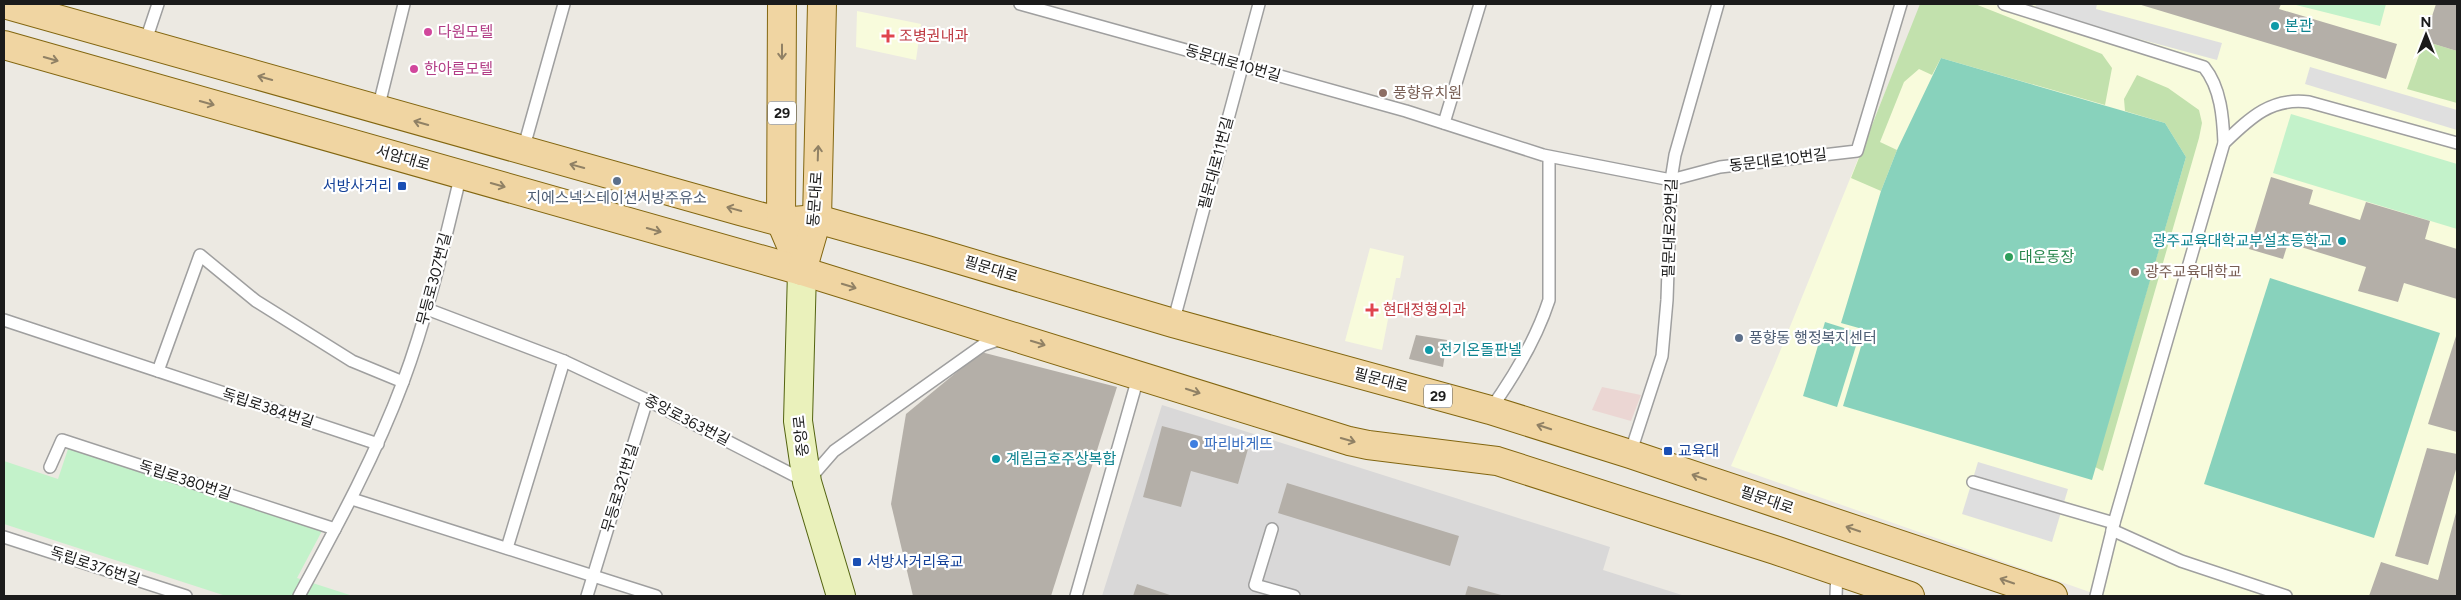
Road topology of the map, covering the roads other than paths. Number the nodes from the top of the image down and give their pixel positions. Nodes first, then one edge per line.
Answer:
1 (4, 4) edge
2 (158, 4) edge
3 (404, 4) edge
4 (564, 4) edge
5 (782, 4) edge
6 (822, 4) edge
7 (1258, 4) edge
8 (1480, 4) edge
9 (1718, 4) edge
10 (1901, 4) edge
11 (2004, 4) edge
12 (1026, 5) edge
13 (146, 43) junction
14 (4, 45) edge
15 (1242, 65) junction
16 (377, 110) junction
17 (1444, 124) junction
18 (2224, 143) junction
19 (2457, 143) edge
20 (523, 151) junction
21 (1549, 157) junction
22 (461, 174) junction
23 (1671, 180) junction
24 (817, 219) junction
25 (781, 222) junction
26 (802, 272) junction
27 (427, 309) junction
28 (4, 320) edge
29 (1173, 323) junction
30 (1012, 335) junction
31 (564, 361) junction
32 (158, 371) junction
33 (1139, 374) junction
34 (403, 382) junction
35 (647, 400) junction
36 (1490, 410) junction
37 (378, 444) junction
38 (1630, 454) junction
39 (50, 467) dead end
40 (807, 482) junction
41 (1973, 482) dead end
42 (352, 499) junction
43 (2113, 527) junction
44 (335, 529) junction
45 (1272, 529) dead end
46 (4, 536) edge
47 (507, 548) junction
48 (593, 576) junction
49 (1837, 584) edge
50 (186, 596) edge
51 (299, 596) edge
52 (587, 596) edge
53 (656, 596) edge
54 (841, 596) edge
55 (1076, 596) edge
56 (1294, 596) edge
57 (1910, 596) edge
58 (2053, 596) edge
59 (2096, 596) edge
60 (2286, 596) edge

1 - 13 main road
2 - 13 lane
3 - 16 lane
4 - 20 lane
5 -> 25 main road, 동문대로 / 29
24 -> 6 main road, 동문대로
7 - 15 lane, 필문대로11번길
8 - 17 lane
9 - 23 lane, 필문대로29번길
10 - 23 lane, 동문대로10번길
11 - 18 lane
12 - 15 lane, 동문대로10번길
16 -> 13 main road
14 -> 22 main road, 서암대로
15 - 17 lane, 동문대로10번길
15 - 29 lane, 필문대로11번길
20 -> 16 main road
17 - 21 lane, 동문대로10번길
18 - 19 lane
18 - 43 lane
25 -> 20 main road
21 - 23 lane, 동문대로10번길
21 - 36 lane
22 -> 26 main road, 서암대로
22 - 27 lane, 무등로307번길
23 - 38 lane, 필문대로29번길
24 - 25 main road
24 - 26 main road, 동문대로
24 - 29 main road, 필문대로 / 29
25 - 26 main road, 동문대로 / 29
26 -> 30 main road
26 - 40 main road, 중앙로
27 - 31 lane, 중앙로363번길
27 - 34 lane, 무등로307번길
28 - 32 lane, 독립로384번길
29 - 36 main road, 필문대로 / 29
30 -> 33 main road
30 - 40 lane
31 - 35 lane, 중앙로363번길
31 - 47 lane
32 - 34 lane
32 - 37 lane, 독립로384번길
33 -> 49 main road
33 - 55 lane
34 - 37 lane, 무등로307번길
35 - 40 lane, 중앙로363번길
35 - 48 lane, 무등로321번길
38 -> 36 main road, 필문대로 / 29
37 - 42 lane, 무등로307번길
58 -> 38 main road, 필문대로 / 29
39 - 44 lane, 독립로380번길
40 - 54 main road, 중앙로
41 - 43 lane
42 - 44 lane, 무등로307번길
42 - 47 lane
43 - 59 lane
43 - 60 lane
44 - 51 lane, 무등로307번길
45 - 56 lane
46 - 50 lane, 독립로376번길
47 - 48 lane
48 - 52 lane, 무등로321번길
48 - 53 lane
49 - 57 main road

